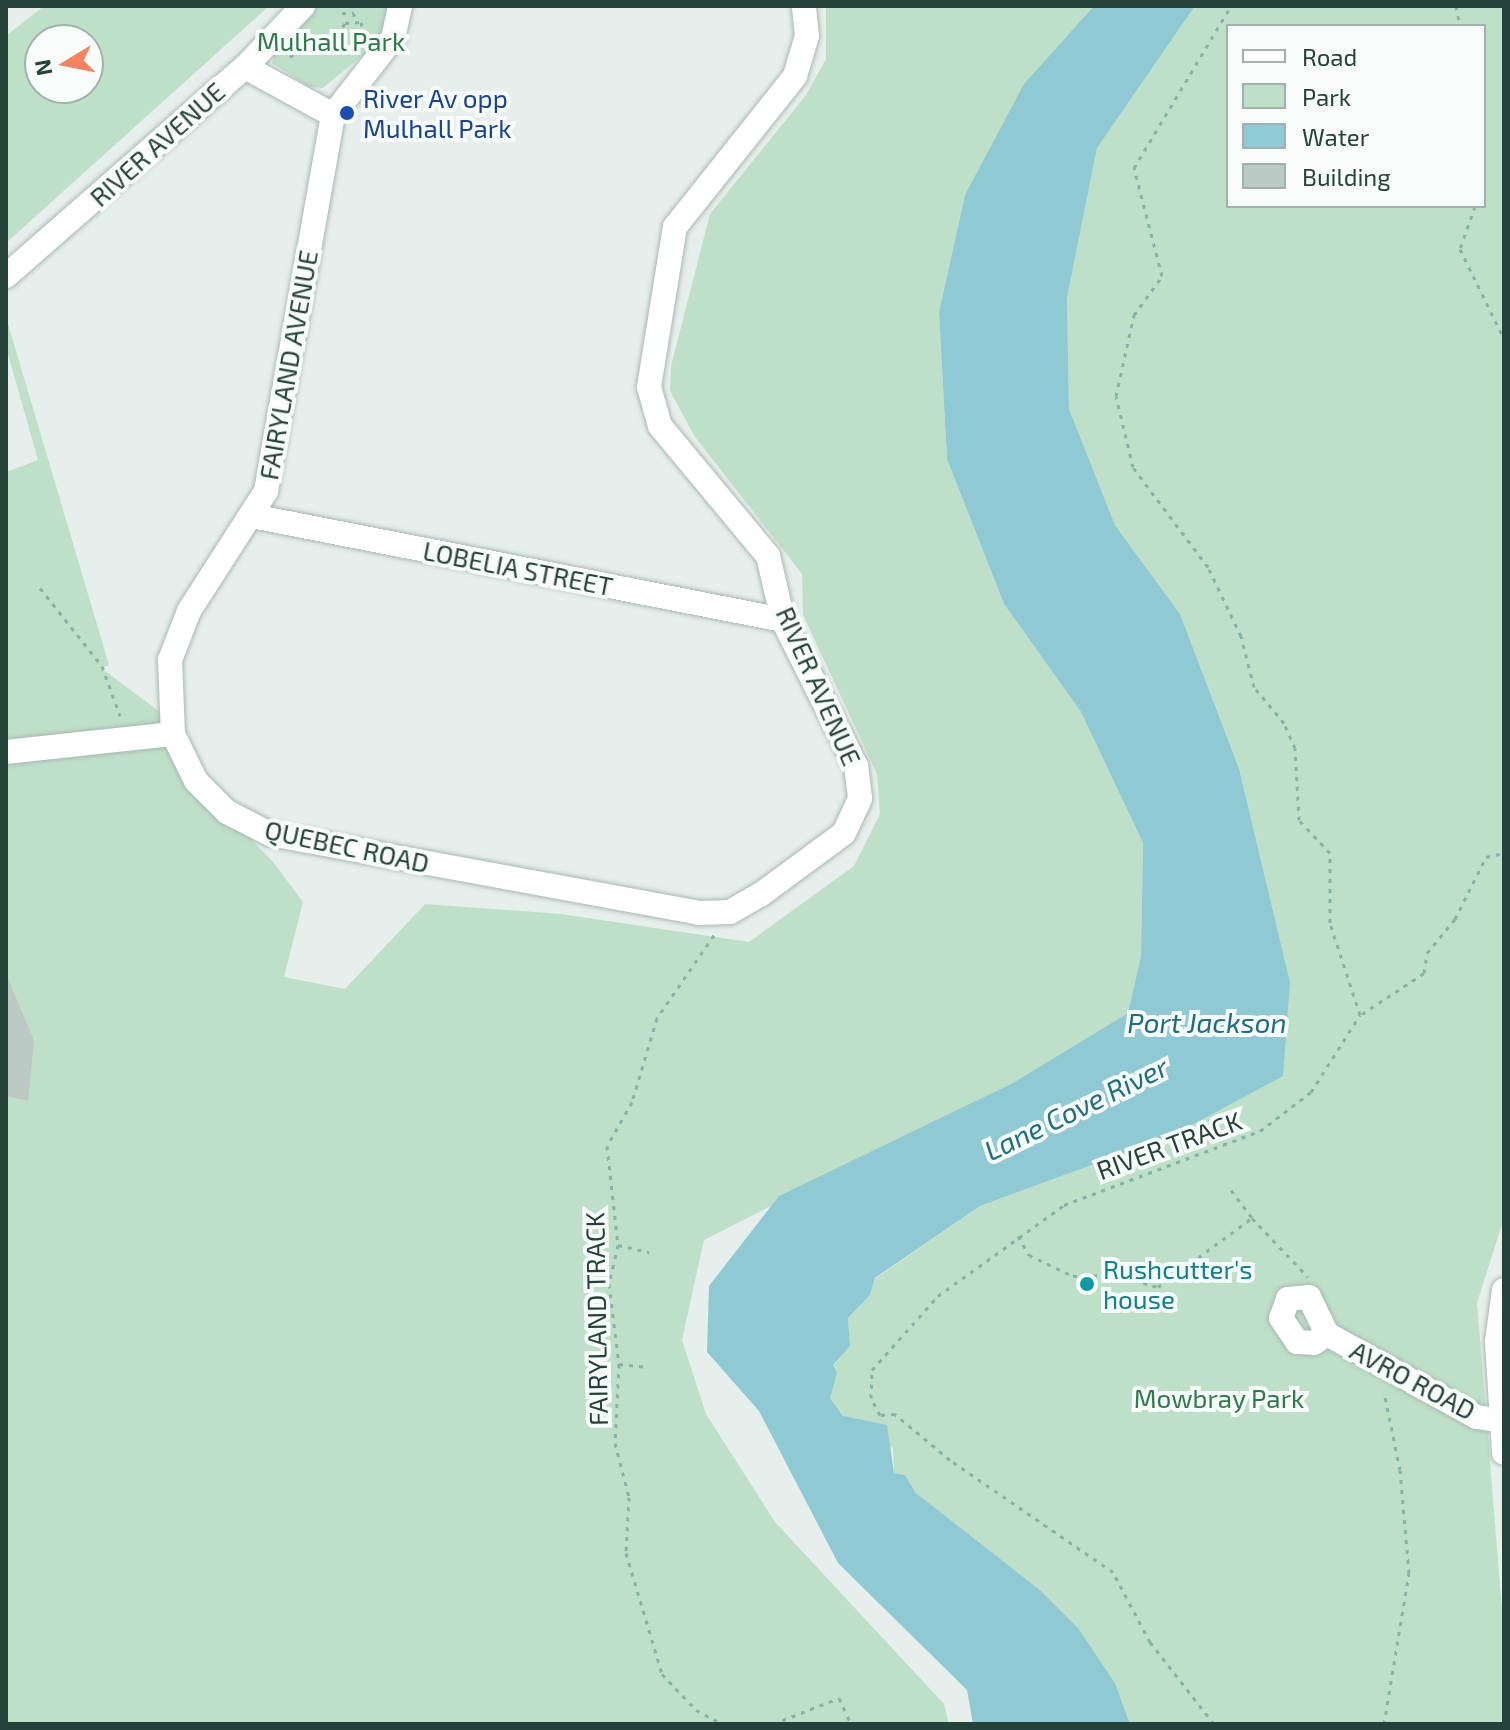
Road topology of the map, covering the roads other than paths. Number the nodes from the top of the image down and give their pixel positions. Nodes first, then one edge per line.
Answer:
1 (303, 6) edge
2 (400, 6) edge
3 (804, 6) edge
4 (245, 67) junction
5 (333, 115) junction
6 (6, 276) edge
7 (252, 516) junction
8 (783, 620) junction
9 (173, 734) junction
10 (6, 752) edge
11 (730, 912) joint
12 (1504, 1290) edge
13 (1327, 1334) junction
14 (1501, 1421) junction
15 (1504, 1453) edge

1 - 4 street, RIVER AVENUE
2 - 5 street
3 - 8 street, RIVER AVENUE
4 - 5 street
4 - 6 street, RIVER AVENUE
5 - 7 street, FAIRYLAND AVENUE
7 - 8 street, LOBELIA STREET
7 - 9 street, FAIRYLAND AVENUE
8 - 11 street, RIVER AVENUE
9 - 10 street
9 - 11 street, QUEBEC ROAD
12 - 14 street
13 - 13 street, AVRO ROAD
13 - 14 street, AVRO ROAD
14 - 15 street

